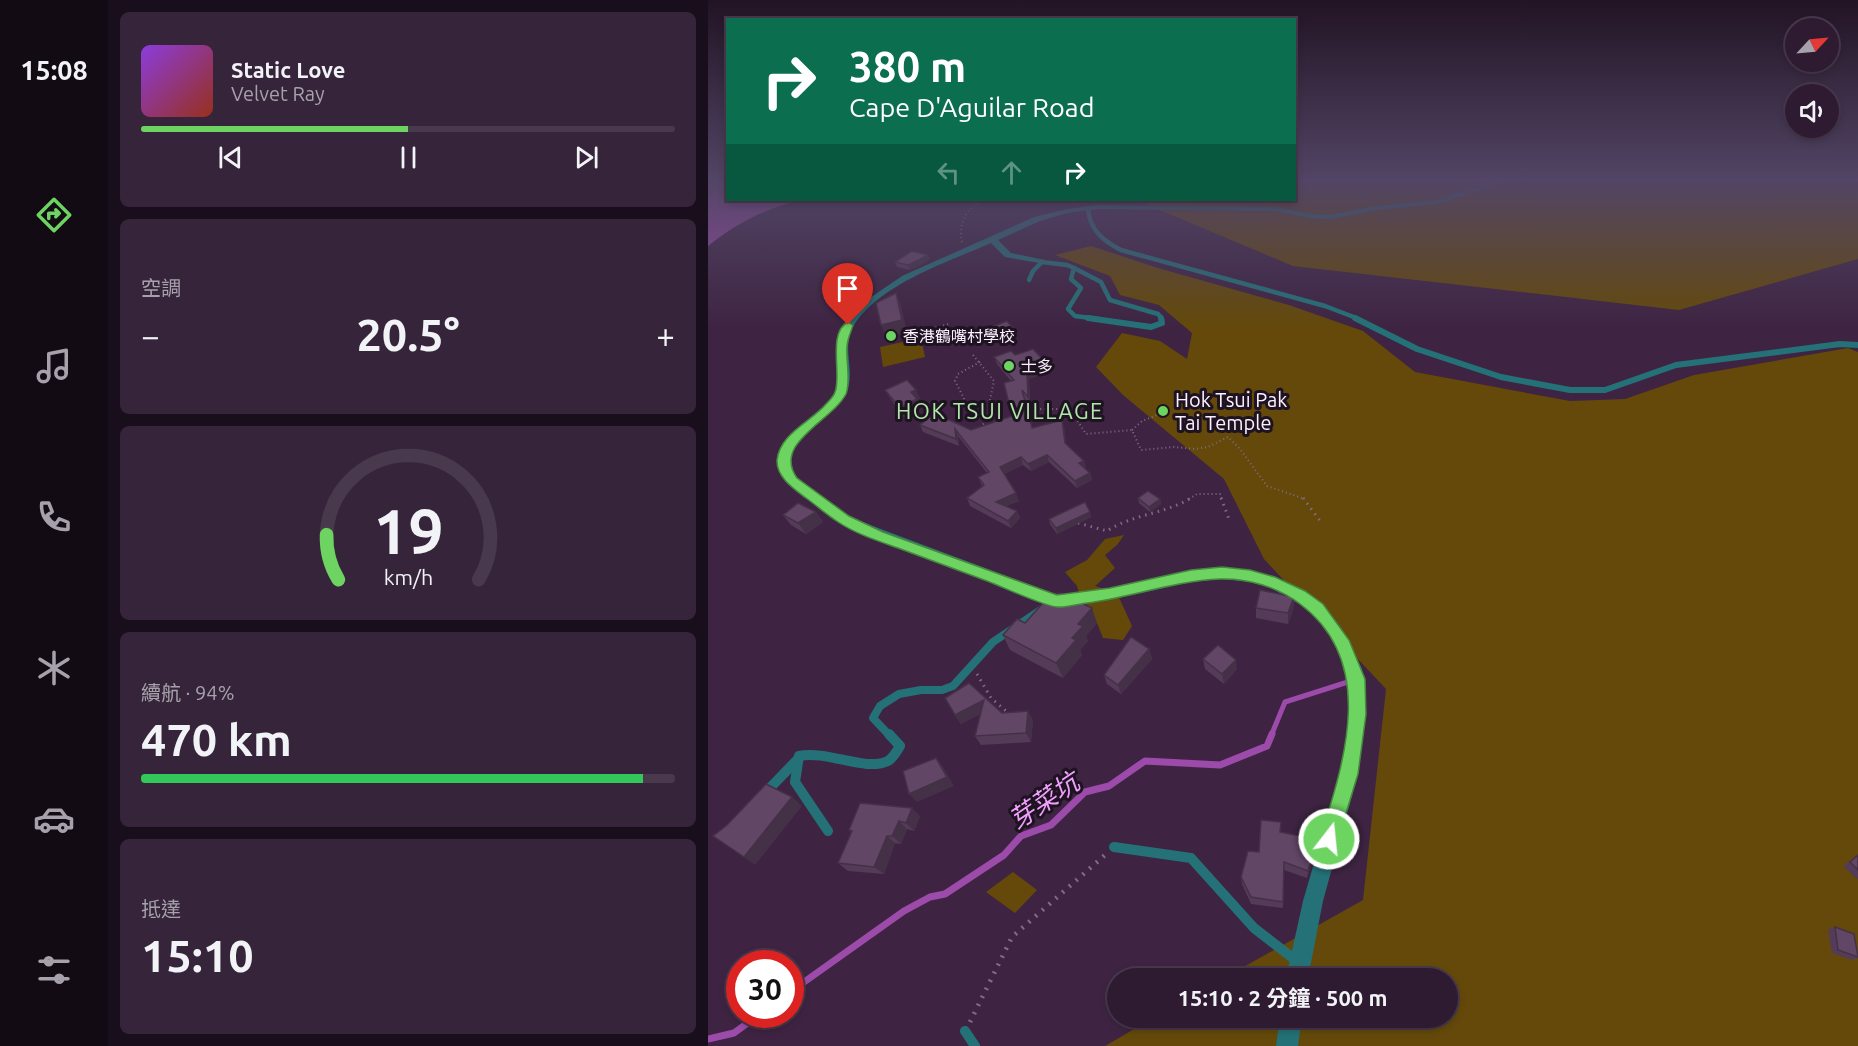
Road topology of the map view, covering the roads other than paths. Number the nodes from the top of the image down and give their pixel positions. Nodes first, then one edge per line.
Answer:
1 (1011, 231) edge
2 (1095, 231) edge
3 (992, 239) junction
4 (1042, 262) junction
5 (1074, 268) junction
6 (1029, 280) dead end
7 (1858, 345) edge
8 (1057, 601) junction
9 (797, 760) junction
10 (755, 804) edge
11 (828, 831) dead end
12 (1114, 847) road end
13 (1299, 963) junction
14 (1298, 968) edge
15 (1289, 1028) edge
16 (965, 1031) road end
17 (975, 1046) edge
18 (1287, 1046) edge

1 - 3 street
2 - 7 lane
3 - 4 street
3 - 8 street
4 - 5 lane
4 - 6 lane
5 - 5 lane
8 - 9 lane
8 - 13 street
9 - 10 lane
9 - 11 lane
12 - 13 lane
13 - 14 street
15 - 18 street
16 - 17 lane

